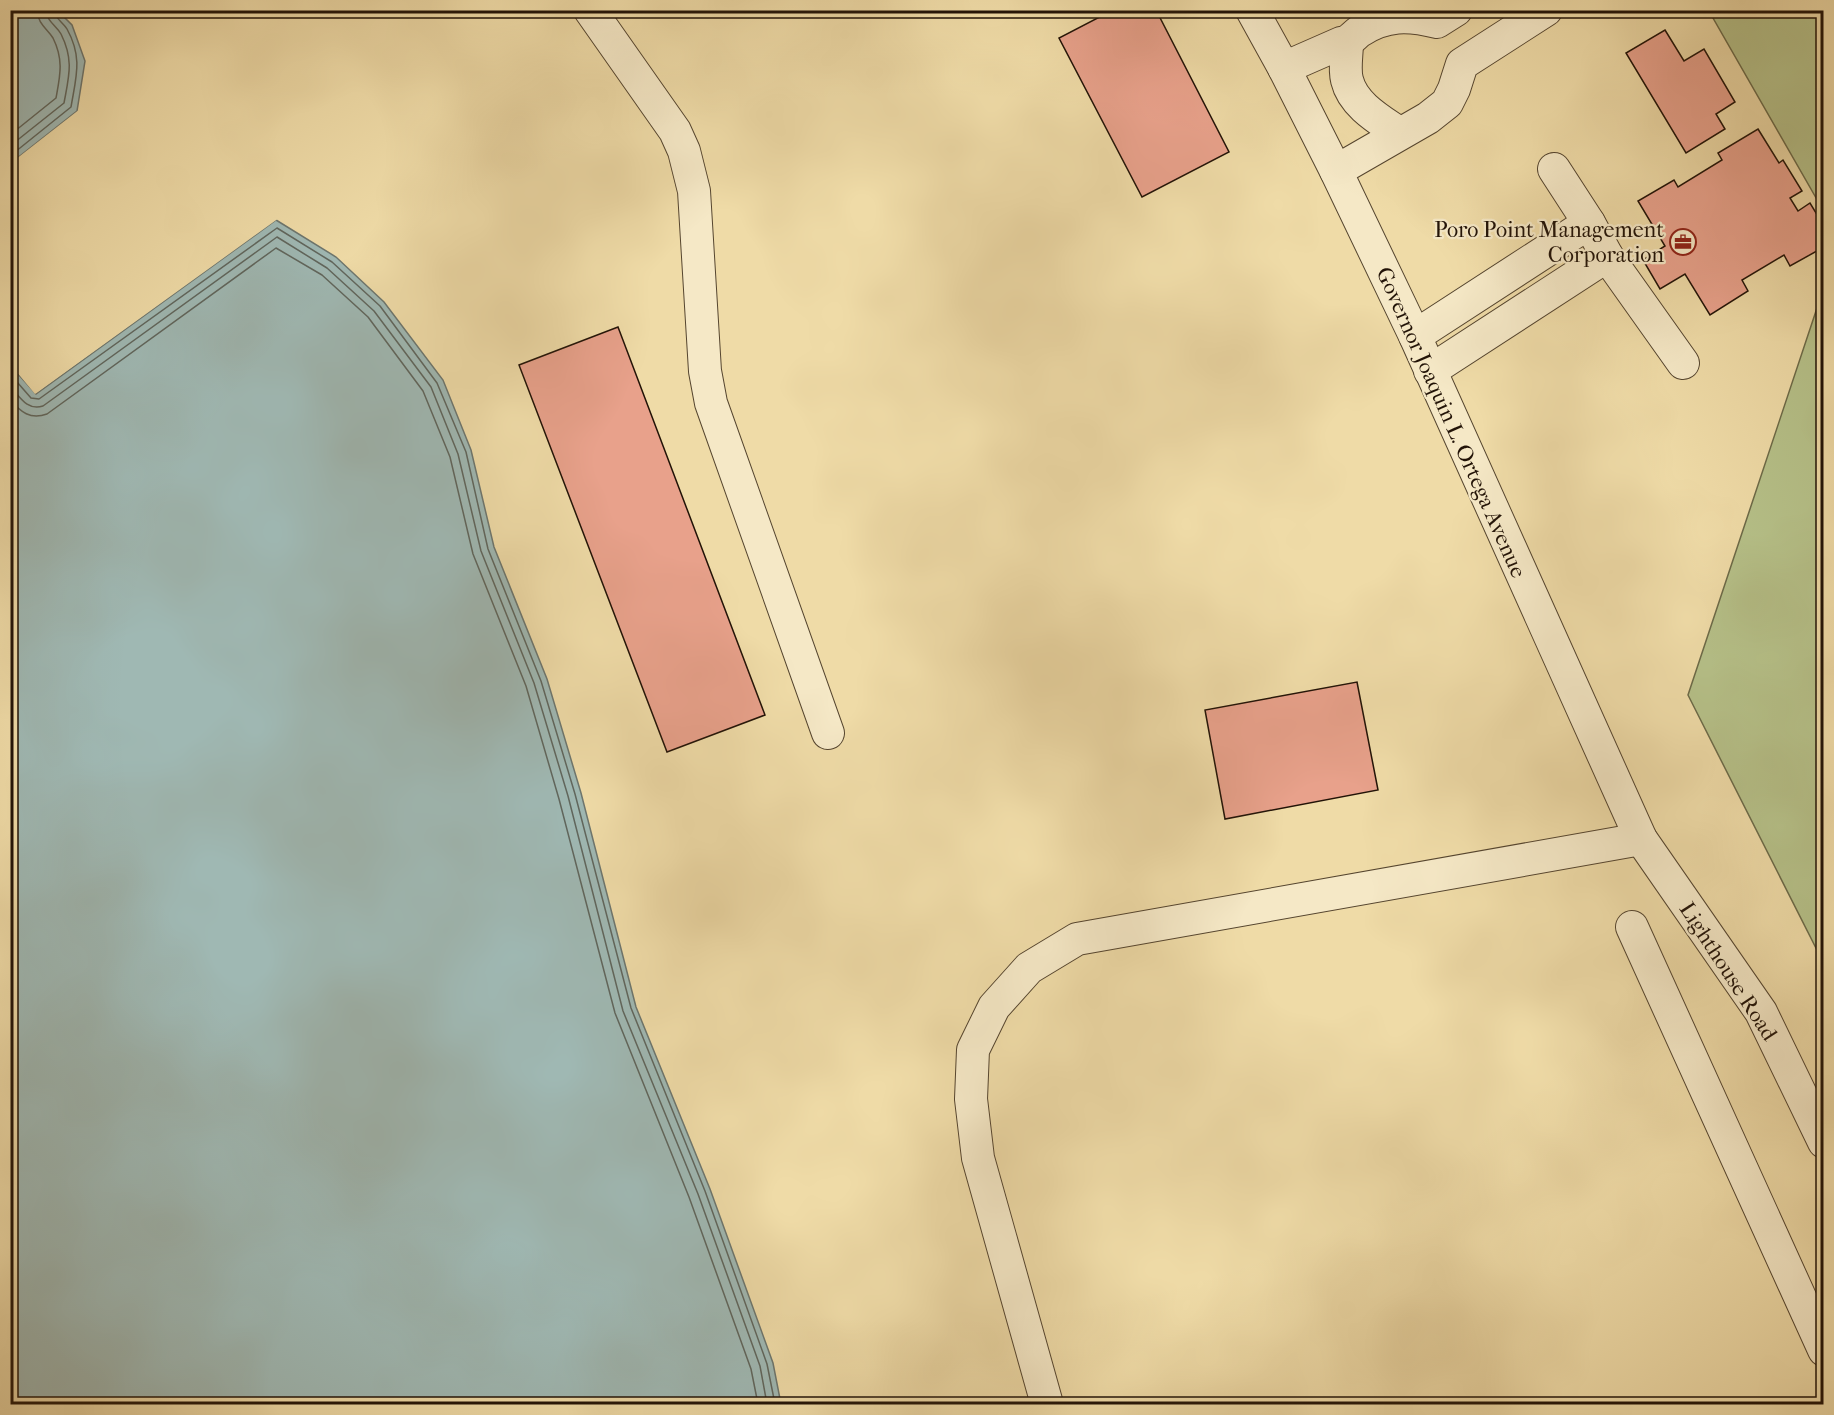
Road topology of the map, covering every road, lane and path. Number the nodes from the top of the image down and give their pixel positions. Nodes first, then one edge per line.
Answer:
1 (590, 10) edge
2 (1252, 10) edge
3 (1546, 10) edge
4 (1446, 16) edge
5 (1347, 42) junction
6 (1462, 64) junction
7 (1284, 68) junction
8 (1399, 133) junction
9 (1554, 170) dead end
10 (1336, 171) junction
11 (1589, 223) junction
12 (1607, 256) junction
13 (1414, 336) junction
14 (1683, 363) dead end
15 (1430, 371) junction
16 (828, 734) dead end
17 (1641, 839) junction
18 (1632, 927) dead end
19 (1824, 1142) edge
20 (1824, 1350) edge
21 (1047, 1404) edge

1 - 16 street
2 - 7 street, Governor Joaquin L. Ortega Avenue
3 - 6 street
4 - 5 street
4 - 6 street
5 - 7 street
5 - 8 street
6 - 8 street
7 - 10 street, Governor Joaquin L. Ortega Avenue
8 - 10 street
9 - 11 street
10 - 13 street, Governor Joaquin L. Ortega Avenue
11 - 12 street
11 - 13 street
12 - 14 street
12 - 15 street
13 - 15 street, Governor Joaquin L. Ortega Avenue
15 - 17 street, Governor Joaquin L. Ortega Avenue
17 - 19 street, Lighthouse Road
17 - 21 street
18 - 20 street

